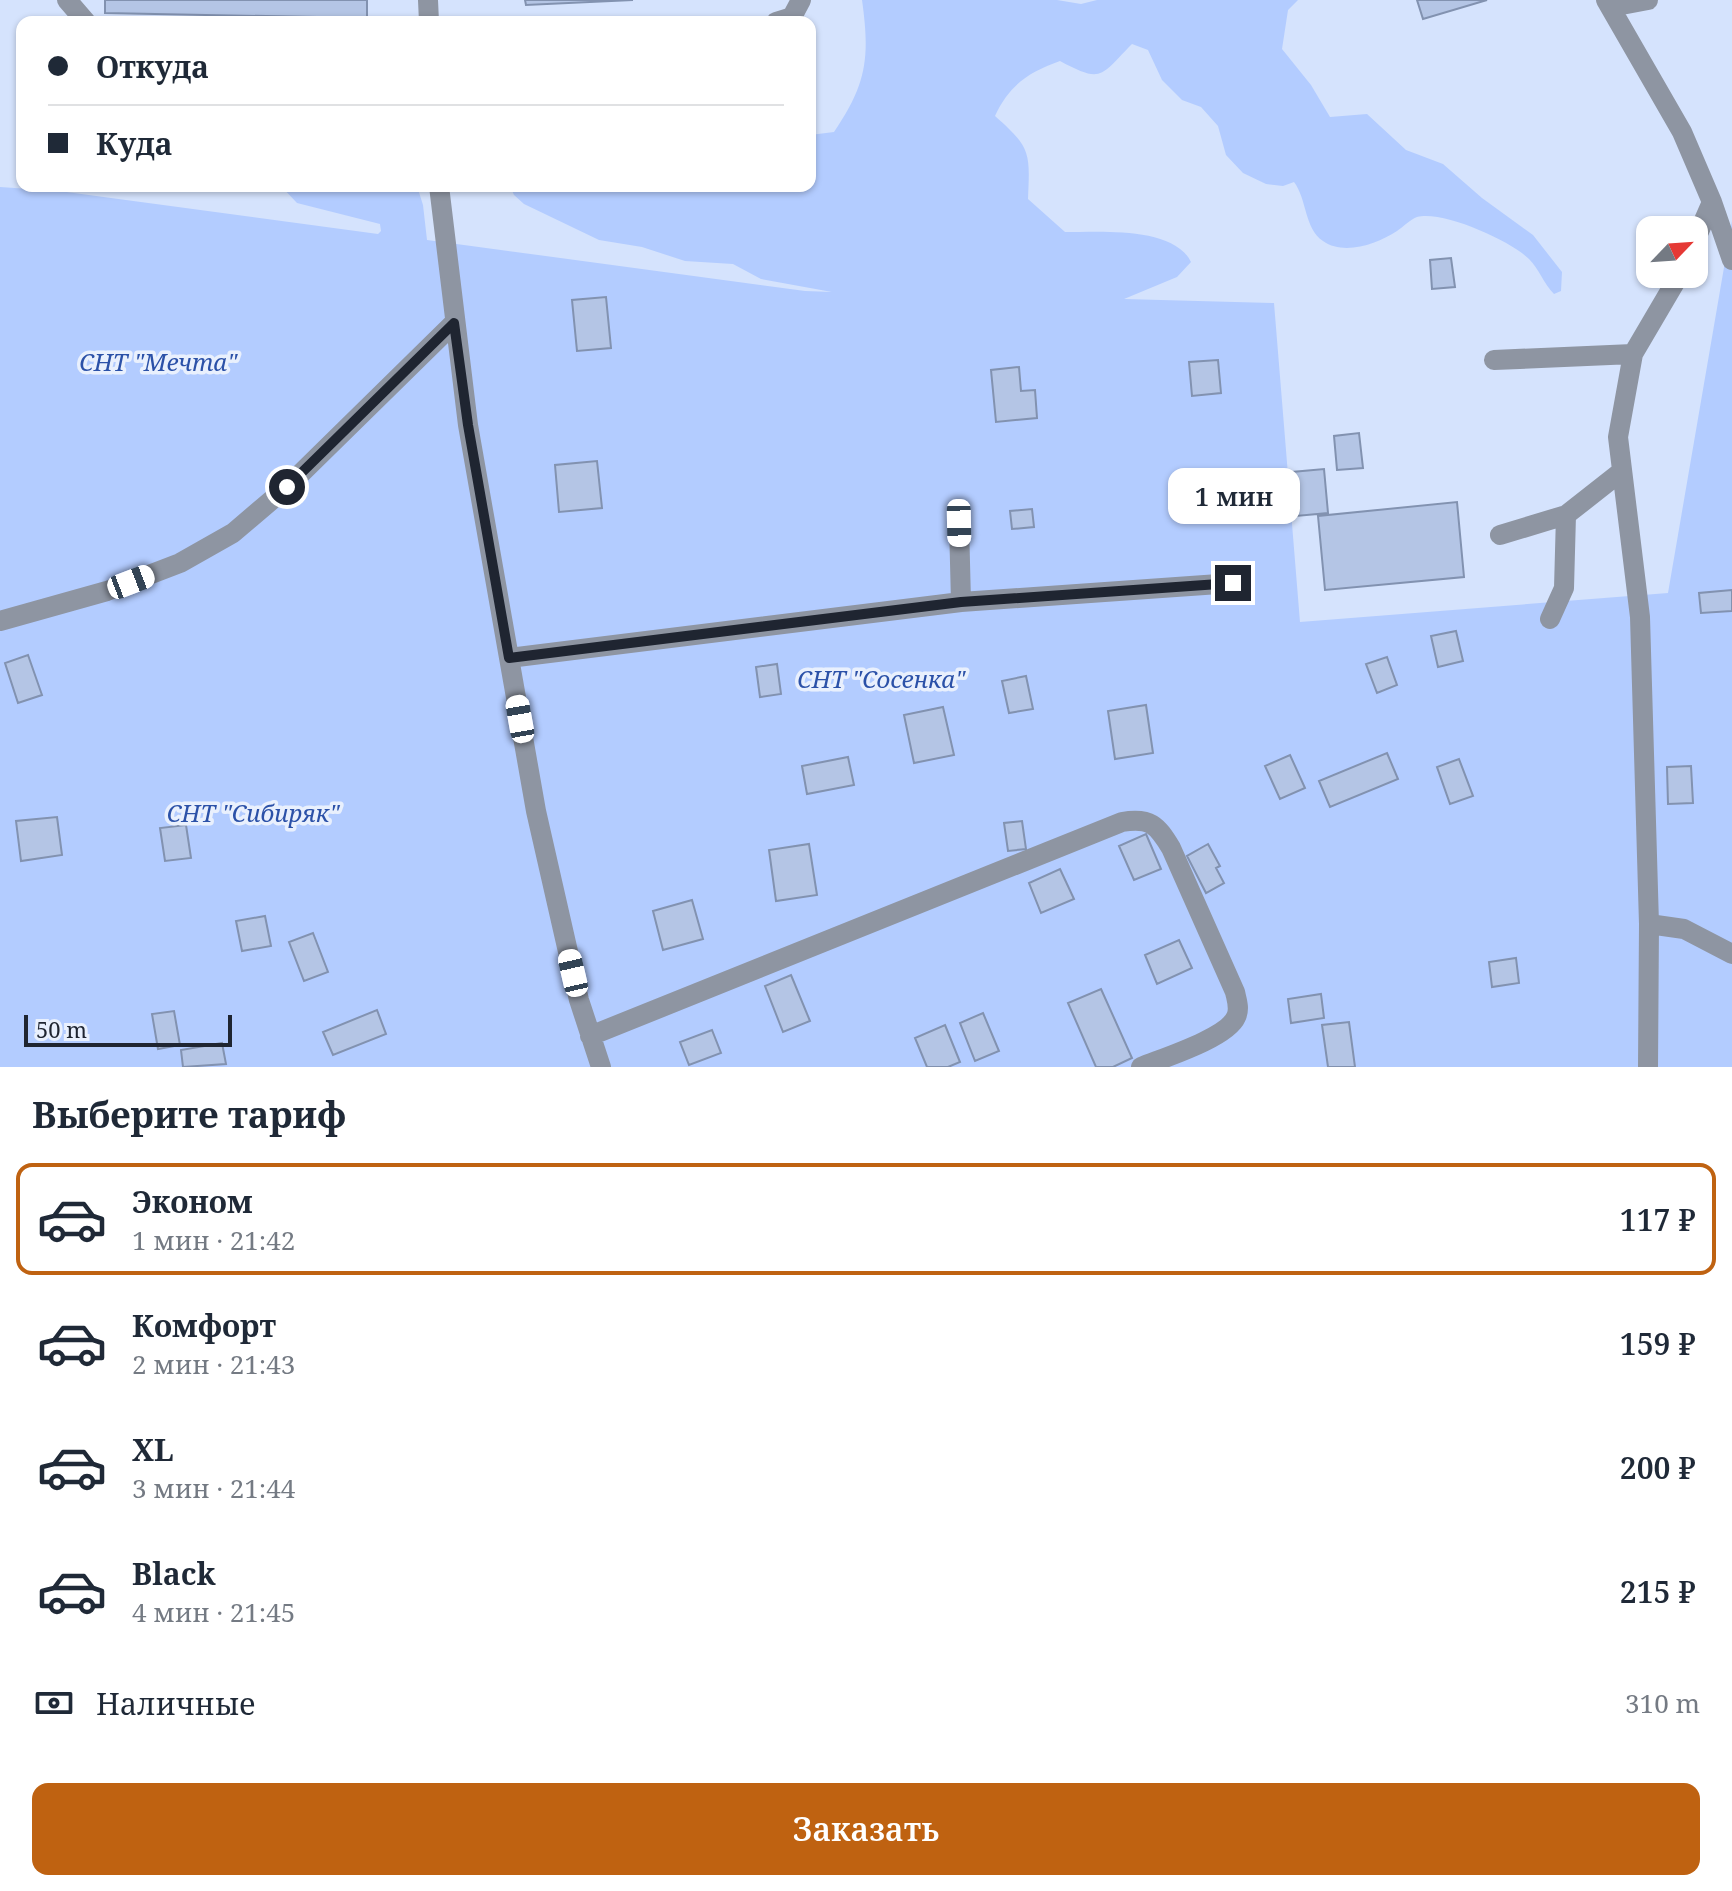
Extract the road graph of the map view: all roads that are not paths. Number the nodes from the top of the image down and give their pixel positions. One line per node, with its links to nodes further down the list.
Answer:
1 (67, 0): 4 (street)
2 (1648, 0): 3 (street)
3 (1609, 4): 6 (street)
4 (81, 16)
5 (440, 192): 10 (street)
6 (1712, 202): 7 (street); 8 (street)
7 (1706, 216)
8 (1732, 260)
9 (1672, 288): 11 (street)
10 (454, 323): 20 (street); 21 (street)
11 (1633, 354): 12 (street); 13 (street)
12 (1494, 360)
13 (1622, 471): 14 (street); 22 (street)
14 (1566, 515): 16 (street); 19 (street)
15 (959, 523): 18 (street)
16 (1500, 535)
17 (1233, 583): 18 (street)
18 (961, 602): 21 (street)
19 (1550, 619)
20 (0, 621)
21 (509, 658): 24 (street)
22 (1649, 924): 23 (street); 27 (street)
23 (1732, 954)
24 (590, 1036): 25 (street); 26 (street)
25 (601, 1067)
26 (1141, 1067)
27 (1648, 1067)

